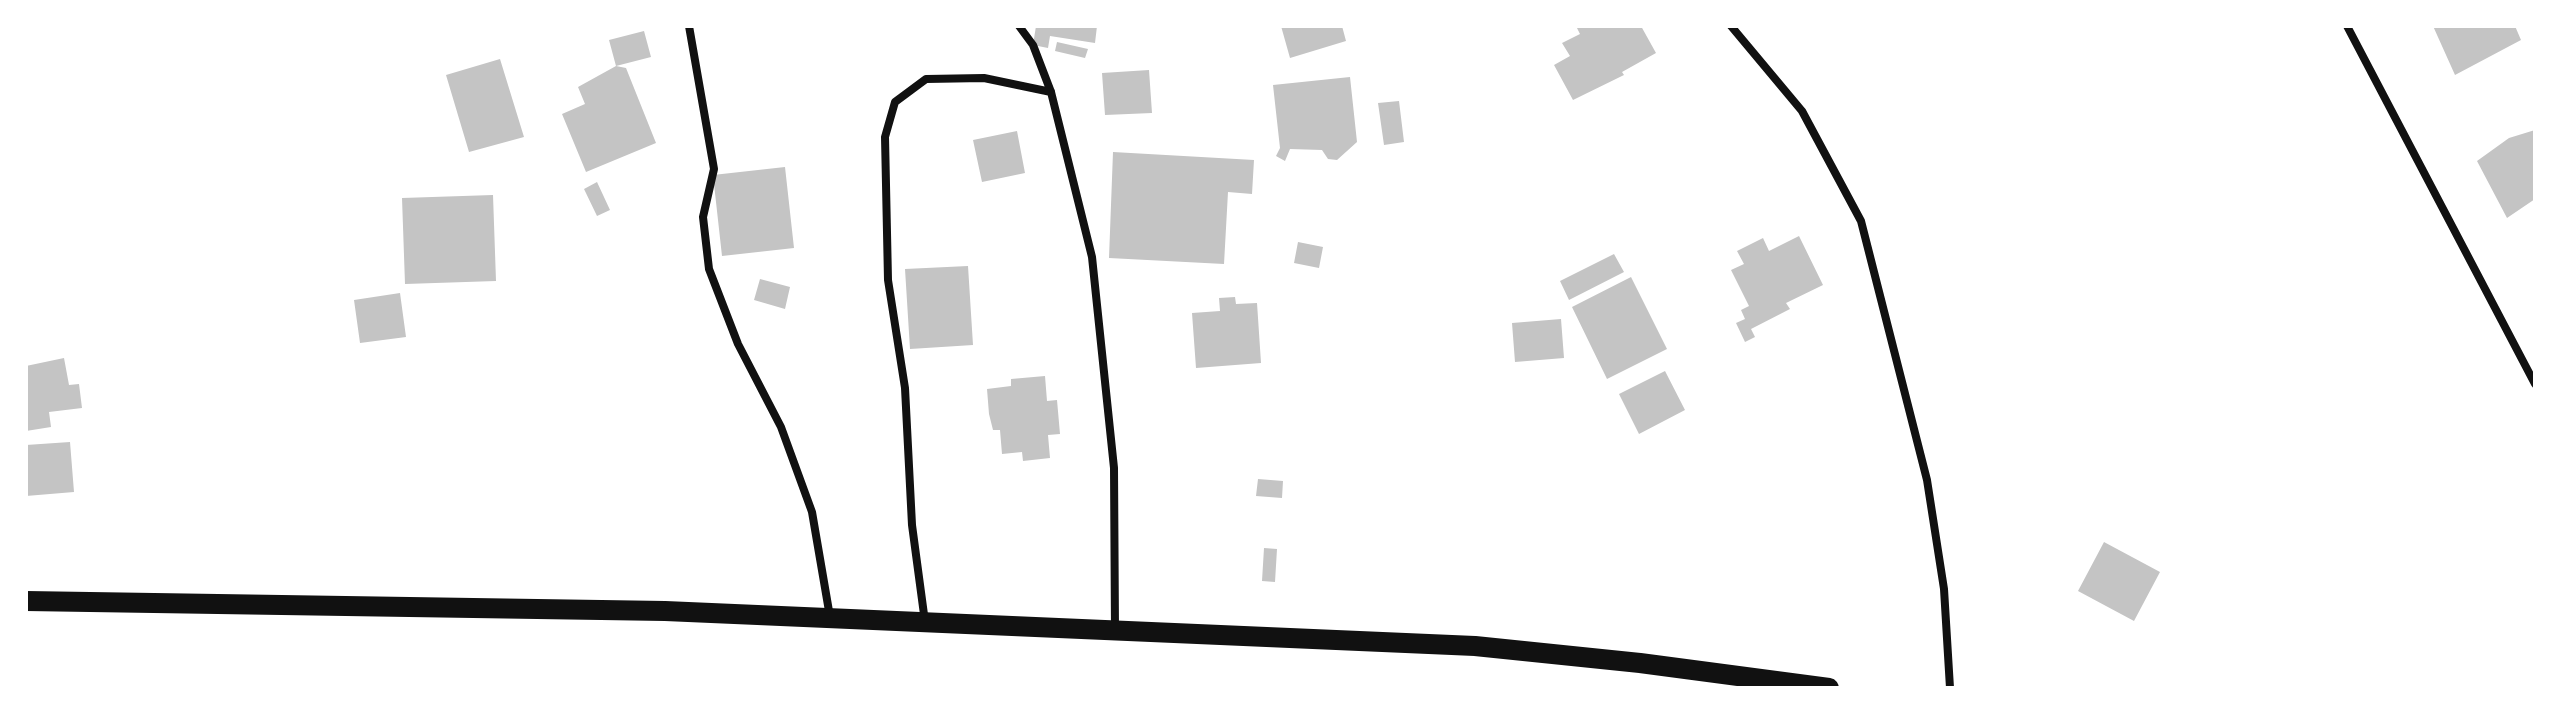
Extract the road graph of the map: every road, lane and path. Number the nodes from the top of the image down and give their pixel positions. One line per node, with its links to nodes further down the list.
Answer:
1 (689, 26): 8 (street)
2 (1019, 26): 5 (street)
3 (1731, 26): 13 (street)
4 (2347, 26): 6 (street)
5 (1051, 92): 9 (street); 10 (street)
6 (2535, 384)
7 (26, 601): 8 (main road)
8 (830, 618): 9 (main road)
9 (926, 622): 10 (main road)
10 (1115, 631): 11 (main road)
11 (1805, 686): 12 (main road)
12 (1829, 688)
13 (1950, 688)

